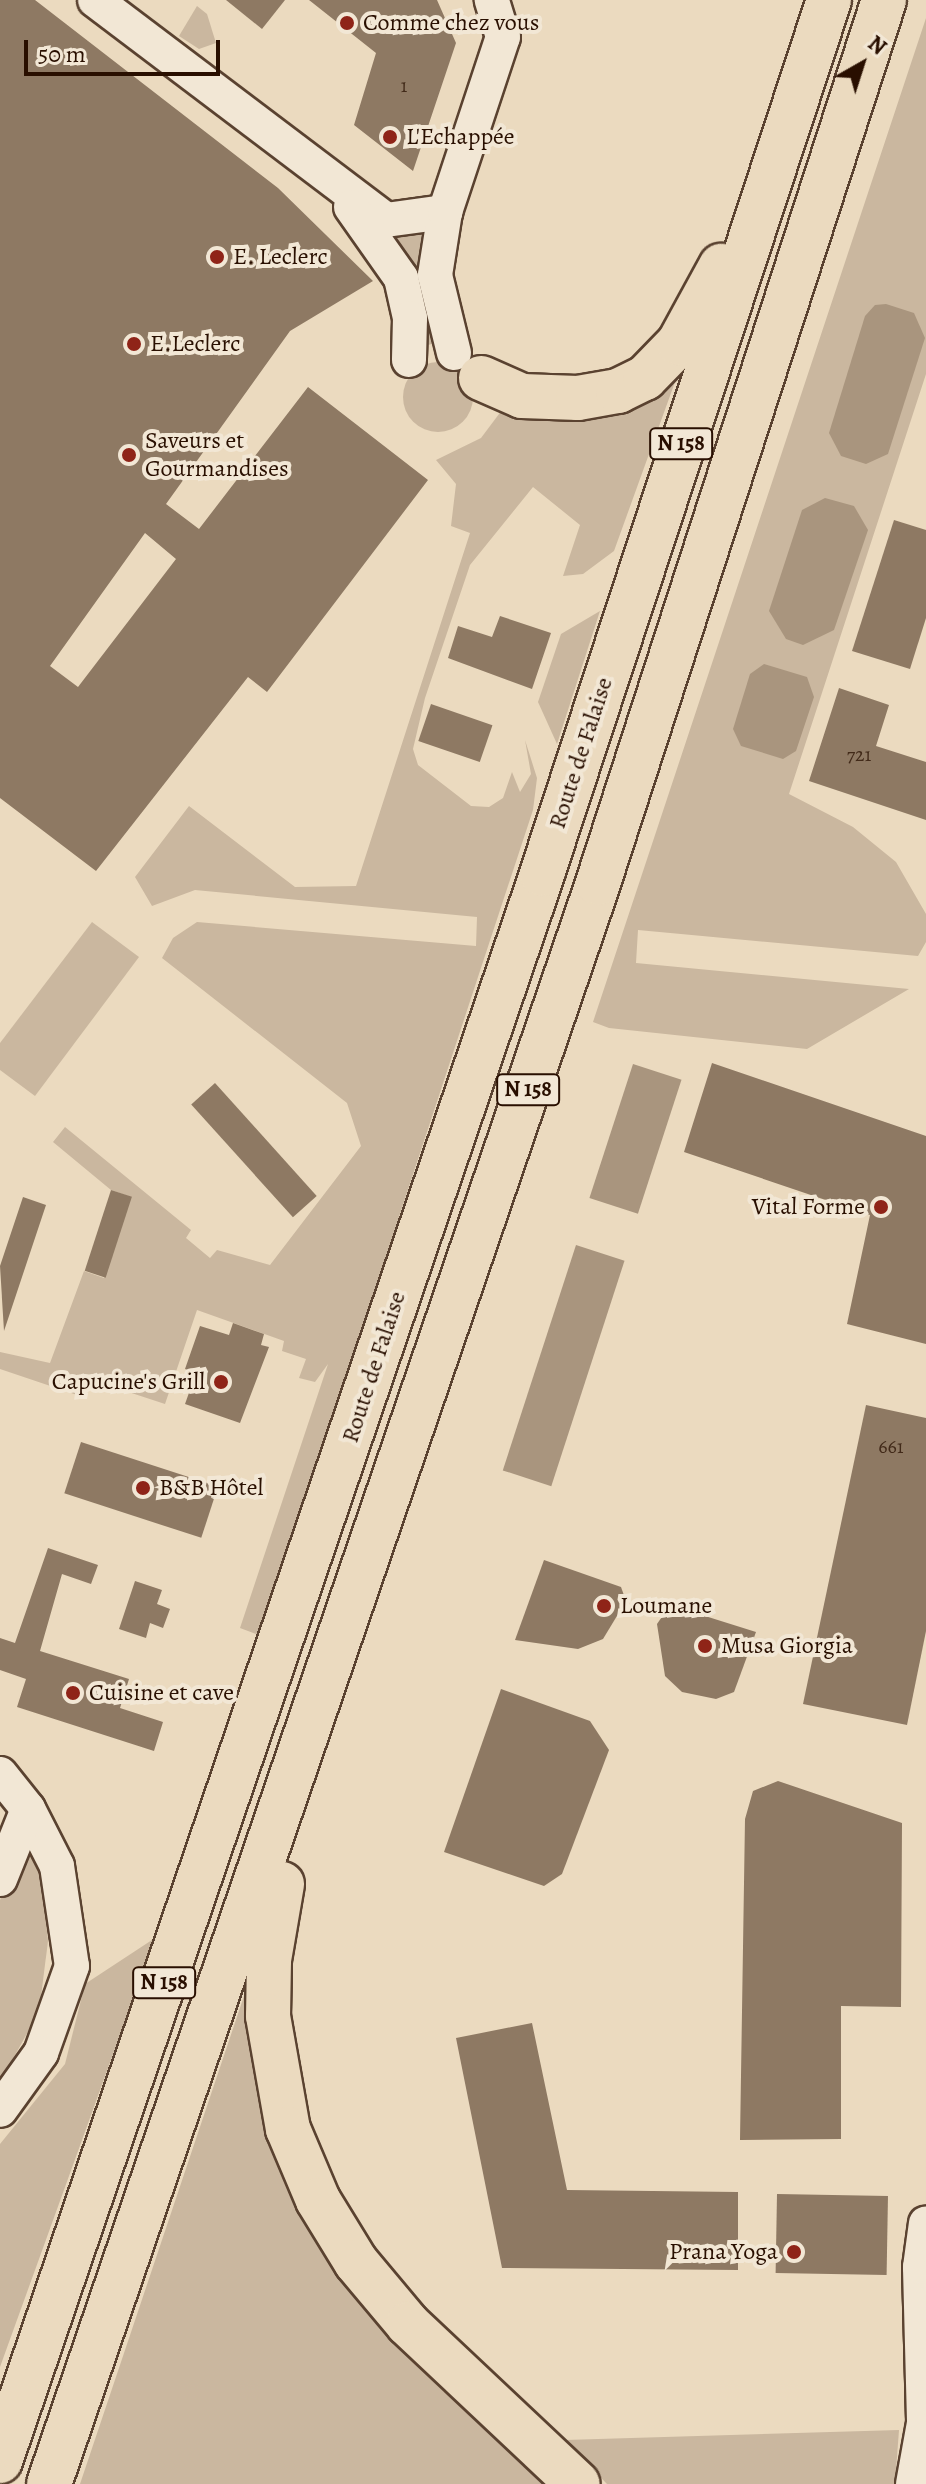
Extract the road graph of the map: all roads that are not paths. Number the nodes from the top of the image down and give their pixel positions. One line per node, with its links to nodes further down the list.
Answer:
1 (95, 0): 5 (street)
2 (492, 0): 6 (street)
3 (829, 0): 7 (highway, Route de Falaise / N 158)
4 (884, 0): 10 (highway, N 158)
5 (319, 171): 6 (street); 8 (street)
6 (445, 212): 9 (street)
7 (756, 223): 9 (highway, N 158); 17 (highway, Route de Falaise / N 158)
8 (409, 360)
9 (468, 366)
10 (319, 1709): 18 (highway, N 158); 19 (highway, N 158)
11 (0, 1774): 12 (street)
12 (28, 1809): 13 (street); 14 (street)
13 (0, 1879)
14 (0, 2110)
15 (926, 2223): 16 (street)
16 (925, 2416): 20 (street)
17 (0, 2461)
18 (49, 2484)
19 (578, 2484)
20 (913, 2484)

